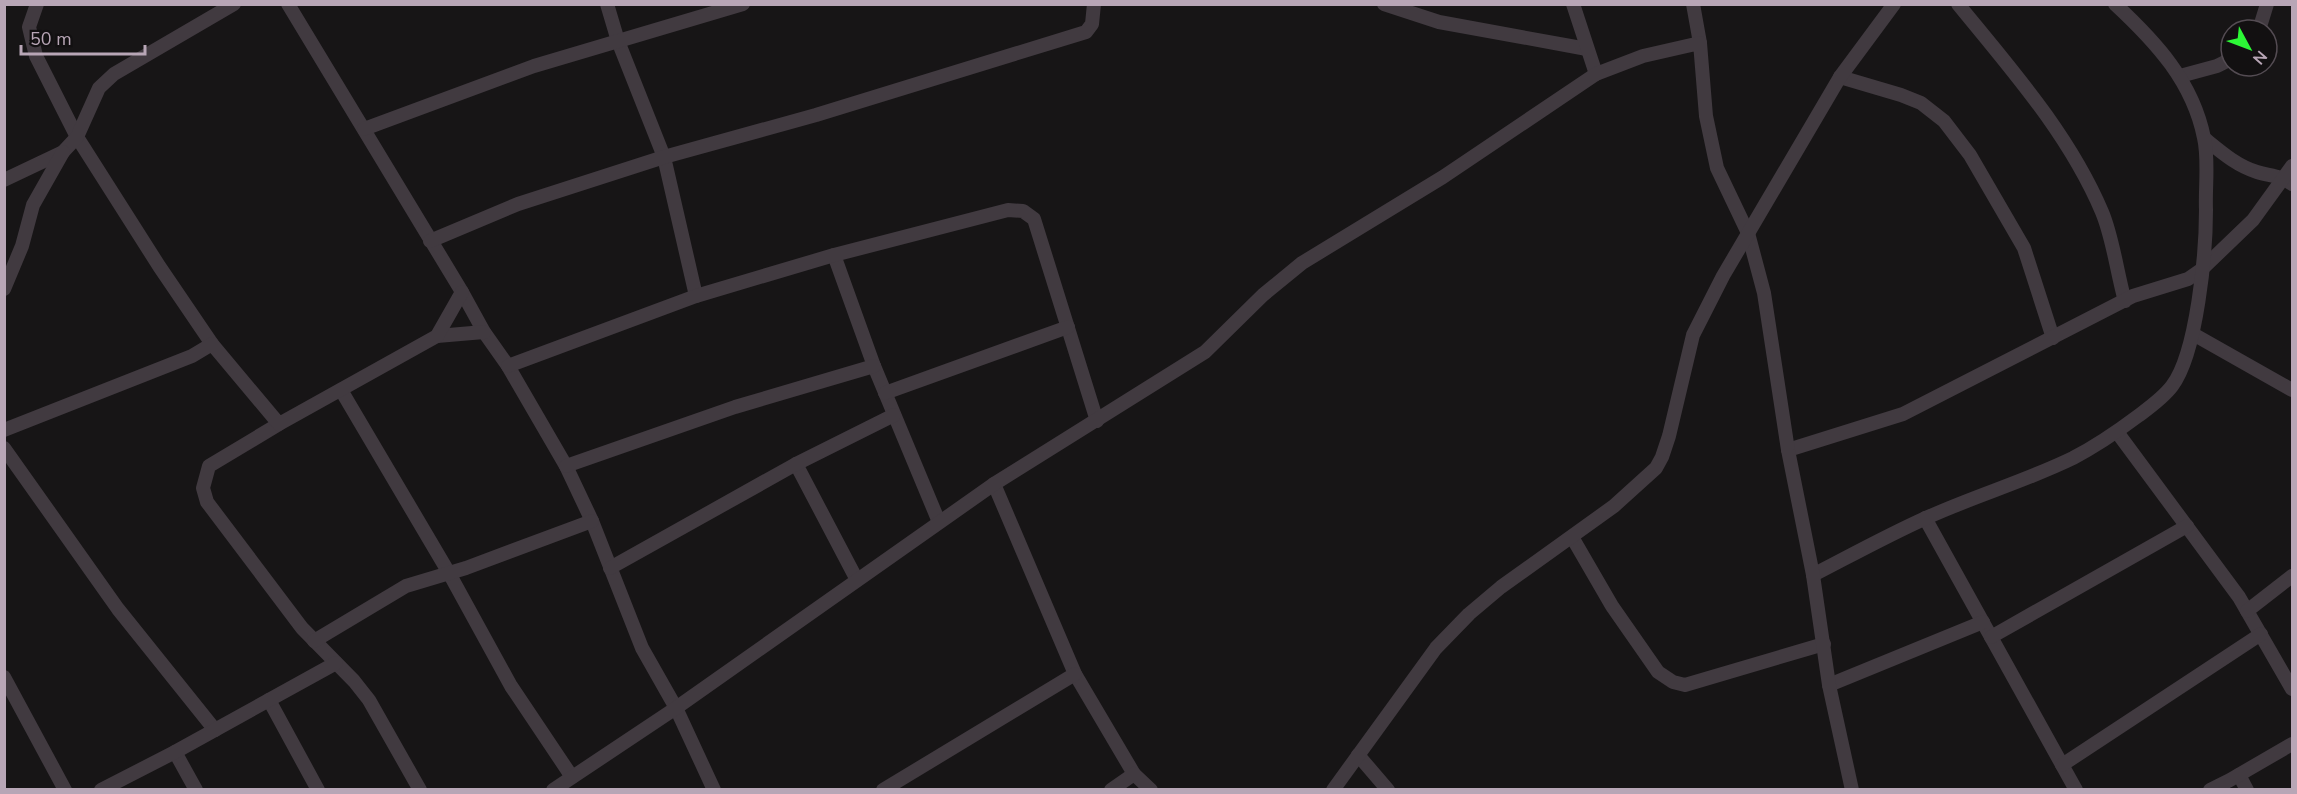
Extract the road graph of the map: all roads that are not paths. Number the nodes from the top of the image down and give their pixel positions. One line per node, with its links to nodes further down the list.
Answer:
1 (37, 4): 21 (street)
2 (234, 4): 21 (street)
3 (607, 4): 13 (street)
4 (743, 4): 13 (street)
5 (1094, 4): 24 (street)
6 (1384, 4): 15 (street)
7 (1573, 4): 15 (street)
8 (1693, 4): 14 (street)
9 (1894, 4): 19 (street)
10 (1958, 4): 34 (street)
11 (2115, 4): 18 (street)
12 (291, 6): 20 (street)
13 (618, 41): 20 (street); 24 (street)
14 (1700, 43): 17 (street); 27 (street)
15 (1587, 49): 17 (street)
16 (2219, 65): 18 (street)
17 (1596, 74): 47 (street)
18 (2180, 76): 22 (street)
19 (1840, 77): 27 (street); 39 (street)
20 (364, 129): 28 (street)
21 (77, 137): 23 (street); 40 (street)
22 (2205, 139): 25 (street); 30 (street)
23 (63, 152): 26 (street); 31 (street)
24 (664, 157): 28 (street); 33 (street)
25 (2290, 176): 30 (street)
26 (4, 180)
27 (1748, 233): 52 (street); 60 (street)
28 (430, 241): 32 (street)
29 (834, 255): 33 (street); 35 (street); 42 (street)
30 (2201, 270): 34 (street); 37 (street)
31 (4, 289)
32 (462, 292): 36 (street); 38 (street)
33 (696, 296): 41 (street)
34 (2125, 301): 39 (street)
35 (1068, 327): 45 (street); 47 (street)
36 (483, 332): 38 (street); 41 (street)
37 (2193, 334): 44 (street); 50 (street)
38 (437, 336): 43 (street)
39 (2053, 338): 52 (street)
40 (212, 344): 48 (street); 49 (street)
41 (508, 366): 54 (street)
42 (874, 366): 45 (street); 54 (street)
43 (341, 390): 48 (street); 62 (street)
44 (2292, 390)
45 (885, 393): 46 (street)
46 (894, 416): 53 (street); 58 (street)
47 (1097, 421): 55 (street)
48 (279, 424): 70 (street)
49 (4, 430)
50 (2117, 432): 56 (street); 59 (street)
51 (4, 447): 79 (street)
52 (1788, 450): 63 (street)
53 (796, 464): 61 (street); 65 (street)
54 (566, 466): 57 (street)
55 (994, 484): 58 (street); 73 (street)
56 (1925, 518): 63 (street); 67 (street)
57 (592, 521): 61 (street); 62 (street)
58 (939, 522): 65 (street)
59 (2187, 526): 66 (street); 69 (street)
60 (1572, 537): 71 (street); 82 (street)
61 (610, 568): 78 (street)
62 (449, 573): 70 (street); 86 (street)
63 (1813, 575): 71 (street)
64 (2292, 576): 66 (street)
65 (857, 580): 78 (street)
66 (2247, 611): 68 (street)
67 (1983, 622): 69 (street); 75 (street)
68 (2261, 634): 76 (street); 83 (street)
69 (1991, 637): 83 (street)
70 (314, 642): 72 (street)
71 (1824, 644): 75 (street)
72 (336, 663): 77 (street); 91 (street)
73 (1075, 674): 84 (street); 94 (street)
74 (4, 677): 87 (street)
75 (1829, 685): 99 (street)
76 (2292, 689)
77 (269, 700): 79 (street); 90 (street)
78 (676, 708): 86 (street); 93 (street)
79 (215, 730): 81 (street)
80 (2292, 744): 85 (street)
81 (175, 752): 88 (street); 89 (street)
82 (1358, 755): 97 (street); 98 (street)
83 (2062, 765): 100 (street)
84 (1134, 774): 95 (street); 96 (street)
85 (2239, 775): 101 (street); 102 (street)
86 (572, 777): 92 (street)
87 (65, 789)
88 (101, 789)
89 (196, 789)
90 (318, 789)
91 (420, 789)
92 (553, 789)
93 (714, 789)
94 (883, 789)
95 (1111, 789)
96 (1151, 789)
97 (1333, 789)
98 (1388, 789)
99 (1852, 789)
100 (2076, 789)
101 (2210, 789)
102 (2247, 789)

